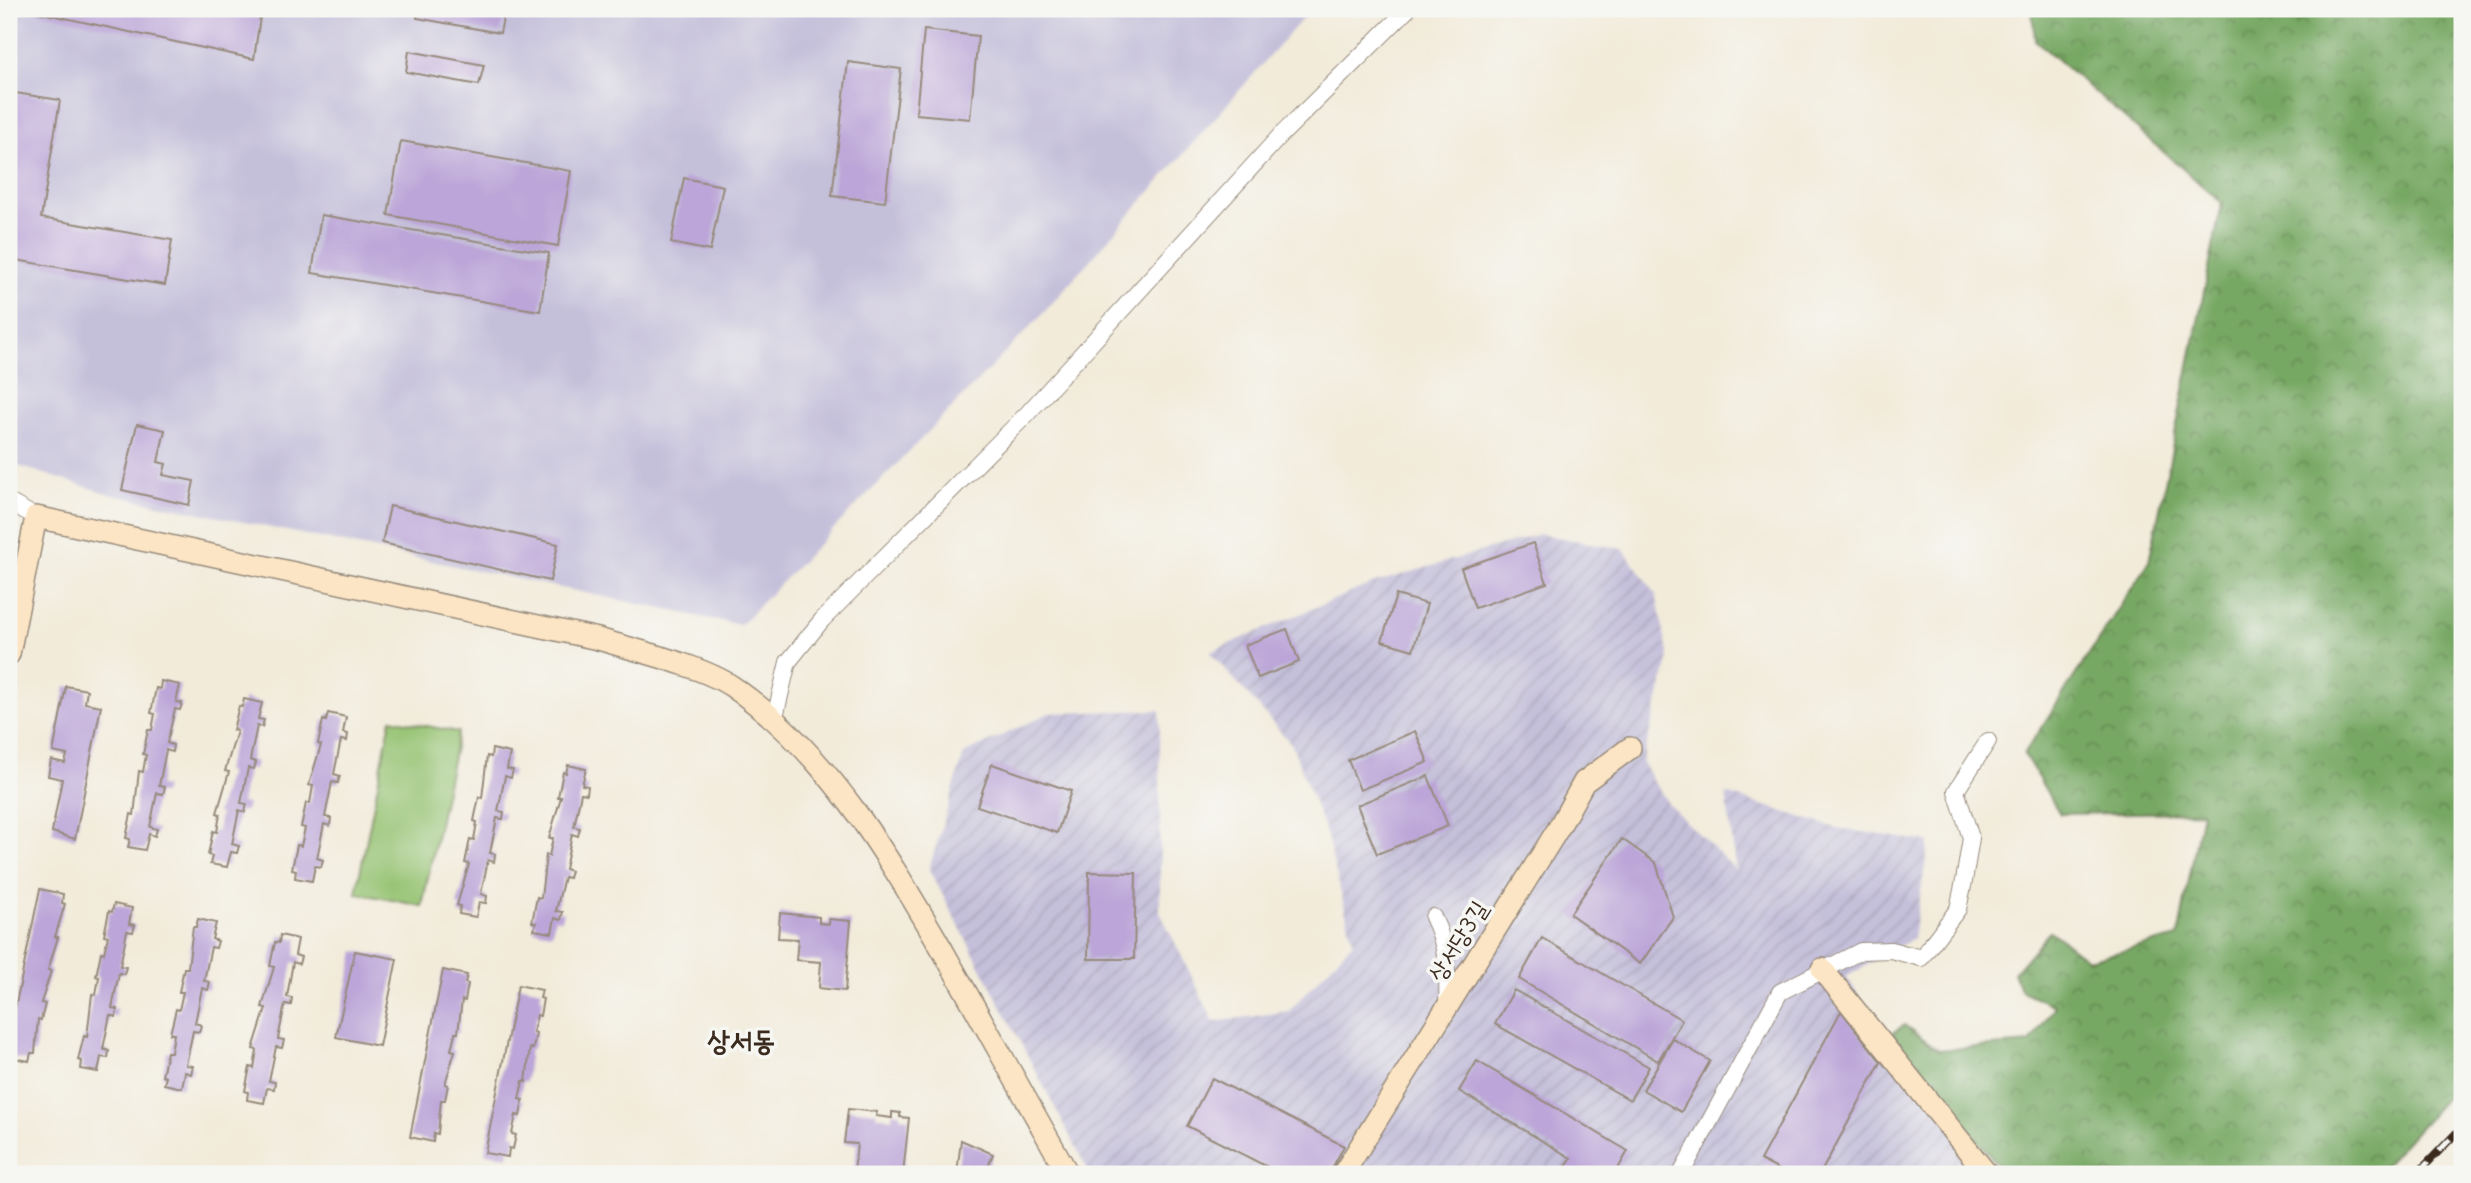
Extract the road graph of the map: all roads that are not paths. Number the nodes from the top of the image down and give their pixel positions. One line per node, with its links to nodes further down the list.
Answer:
1 (1408, 9): 5 (street)
2 (9, 502): 3 (street)
3 (37, 517): 4 (street); 5 (street)
4 (9, 654)
5 (774, 720): 11 (street)
6 (1988, 741): 9 (street)
7 (1630, 748): 10 (street, 상서당3길)
8 (1433, 918): 10 (street)
9 (1822, 969): 13 (street); 14 (street)
10 (1447, 1007): 12 (street, 상서당3길)
11 (1068, 1174)
12 (1342, 1174)
13 (1681, 1174)
14 (1987, 1174)

